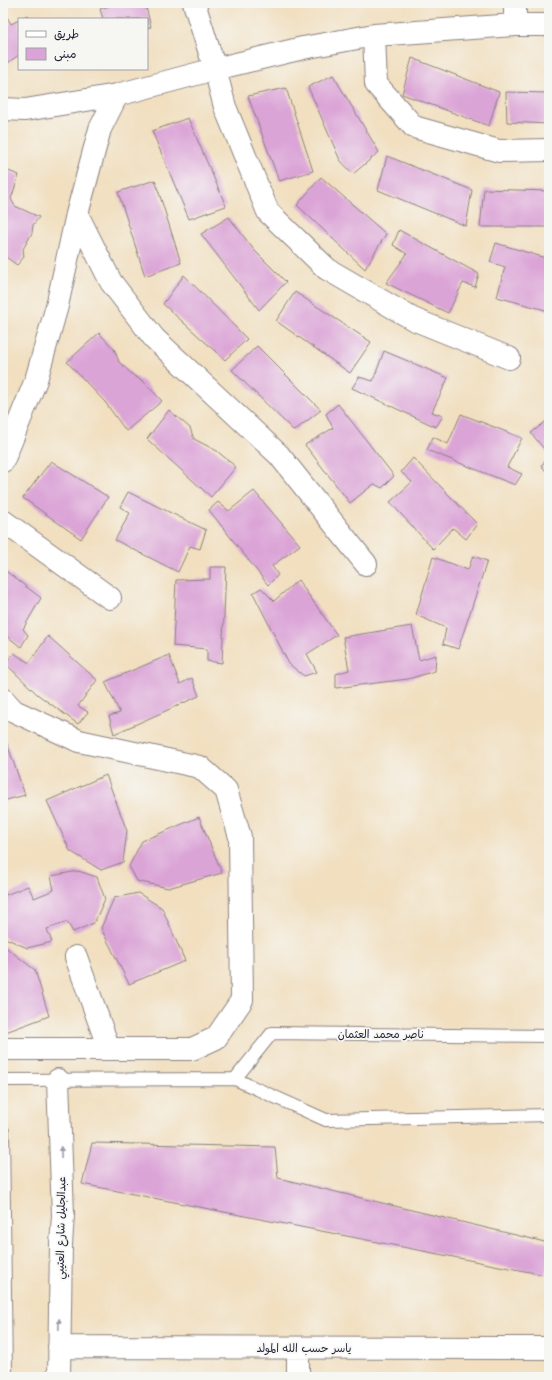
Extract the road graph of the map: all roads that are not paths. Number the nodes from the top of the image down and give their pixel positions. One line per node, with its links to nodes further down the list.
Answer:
1 (194, 3): 6 (street)
2 (515, 3): 3 (street)
3 (515, 25): 4 (street); 5 (street)
4 (549, 25)
5 (374, 35): 6 (street); 9 (street)
6 (215, 69): 7 (street); 11 (street)
7 (117, 96): 8 (street); 10 (street)
8 (3, 110)
9 (549, 150)
10 (77, 214): 12 (street); 14 (street)
11 (509, 358)
12 (3, 461)
13 (3, 521): 15 (street)
14 (366, 564)
15 (110, 598)
16 (3, 699): 20 (street)
17 (76, 957): 20 (street)
18 (549, 1036): 21 (lane, ناصر محمد العثمان)
19 (3, 1049): 20 (street)
20 (109, 1049)
21 (235, 1079): 23 (lane); 24 (lane)
22 (3, 1080): 23 (lane)
23 (58, 1080): 26 (street, عبدالجليل شارع العتيبي, one-way to 23)
24 (549, 1115)
25 (3, 1131): 29 (lane)
26 (59, 1347): 27 (street, ياسر حسب الله المولد); 30 (street, عبدالجليل شارع العتيبي)
27 (298, 1348): 28 (street, ياسر حسب الله المولد); 31 (street)
28 (549, 1348)
29 (6, 1377)
30 (59, 1377)
31 (298, 1377)

